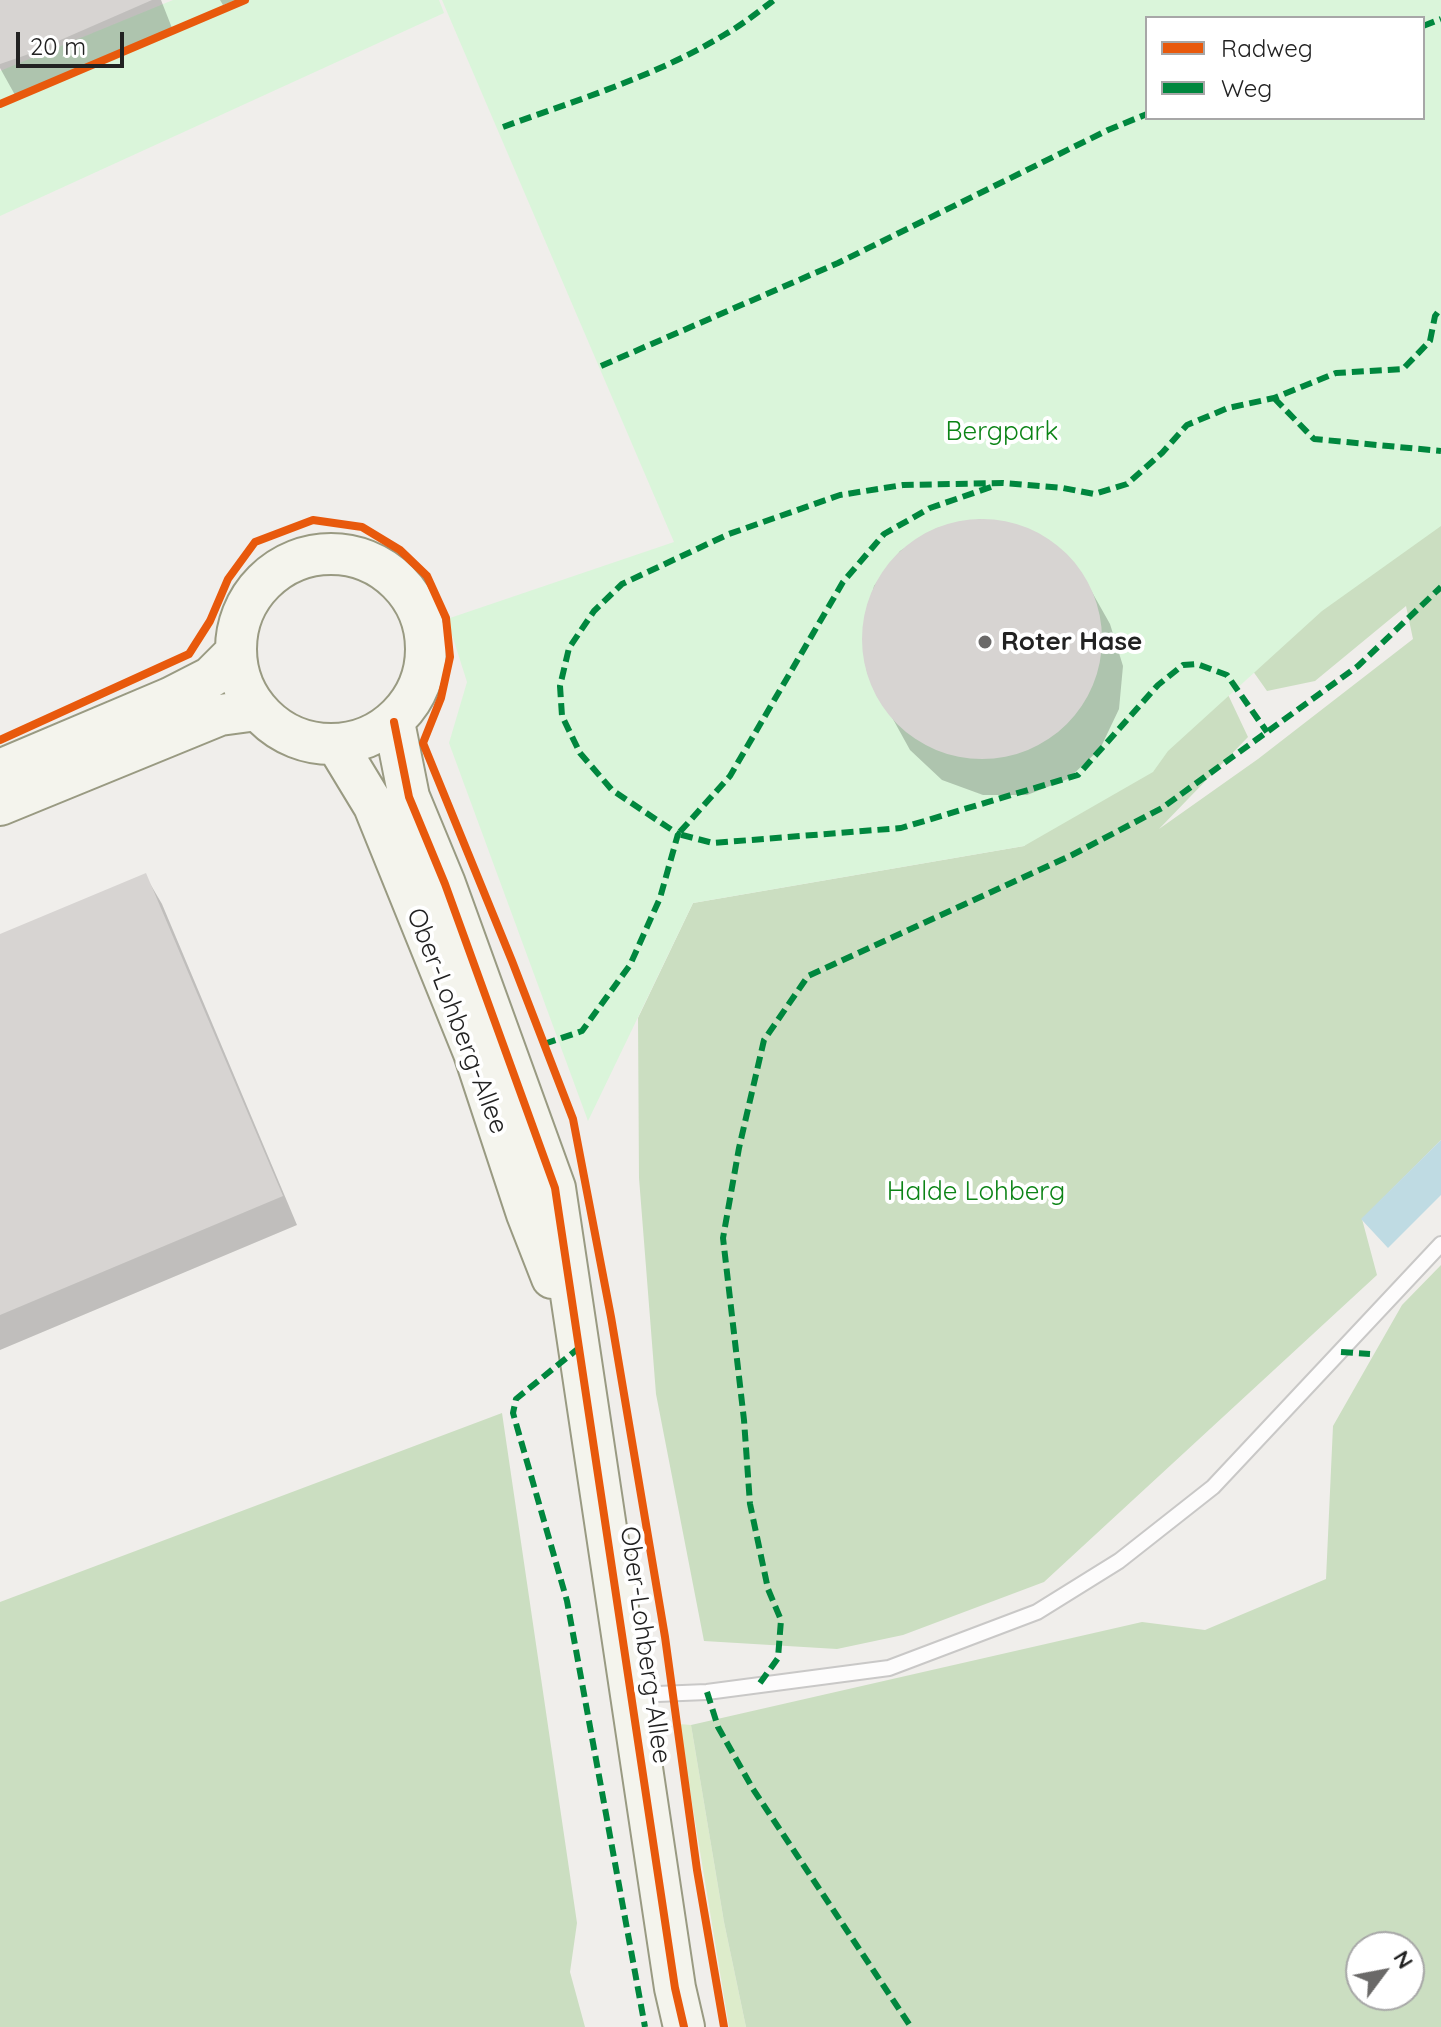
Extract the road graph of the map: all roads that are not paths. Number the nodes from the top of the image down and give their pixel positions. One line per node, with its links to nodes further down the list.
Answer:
1 (235, 653): 2 (street); 3 (street); 5 (street)
2 (257, 710): 4 (street); 6 (street)
3 (394, 722): 4 (street); 8 (street, Ober-Lohberg-Allee)
4 (337, 745): 8 (street, Ober-Lohberg-Allee)
5 (0, 770)
6 (0, 805)
7 (1441, 1244): 9 (lane)
8 (580, 1347): 9 (street, Ober-Lohberg-Allee)
9 (632, 1695): 10 (street, Ober-Lohberg-Allee)
10 (684, 2027)

